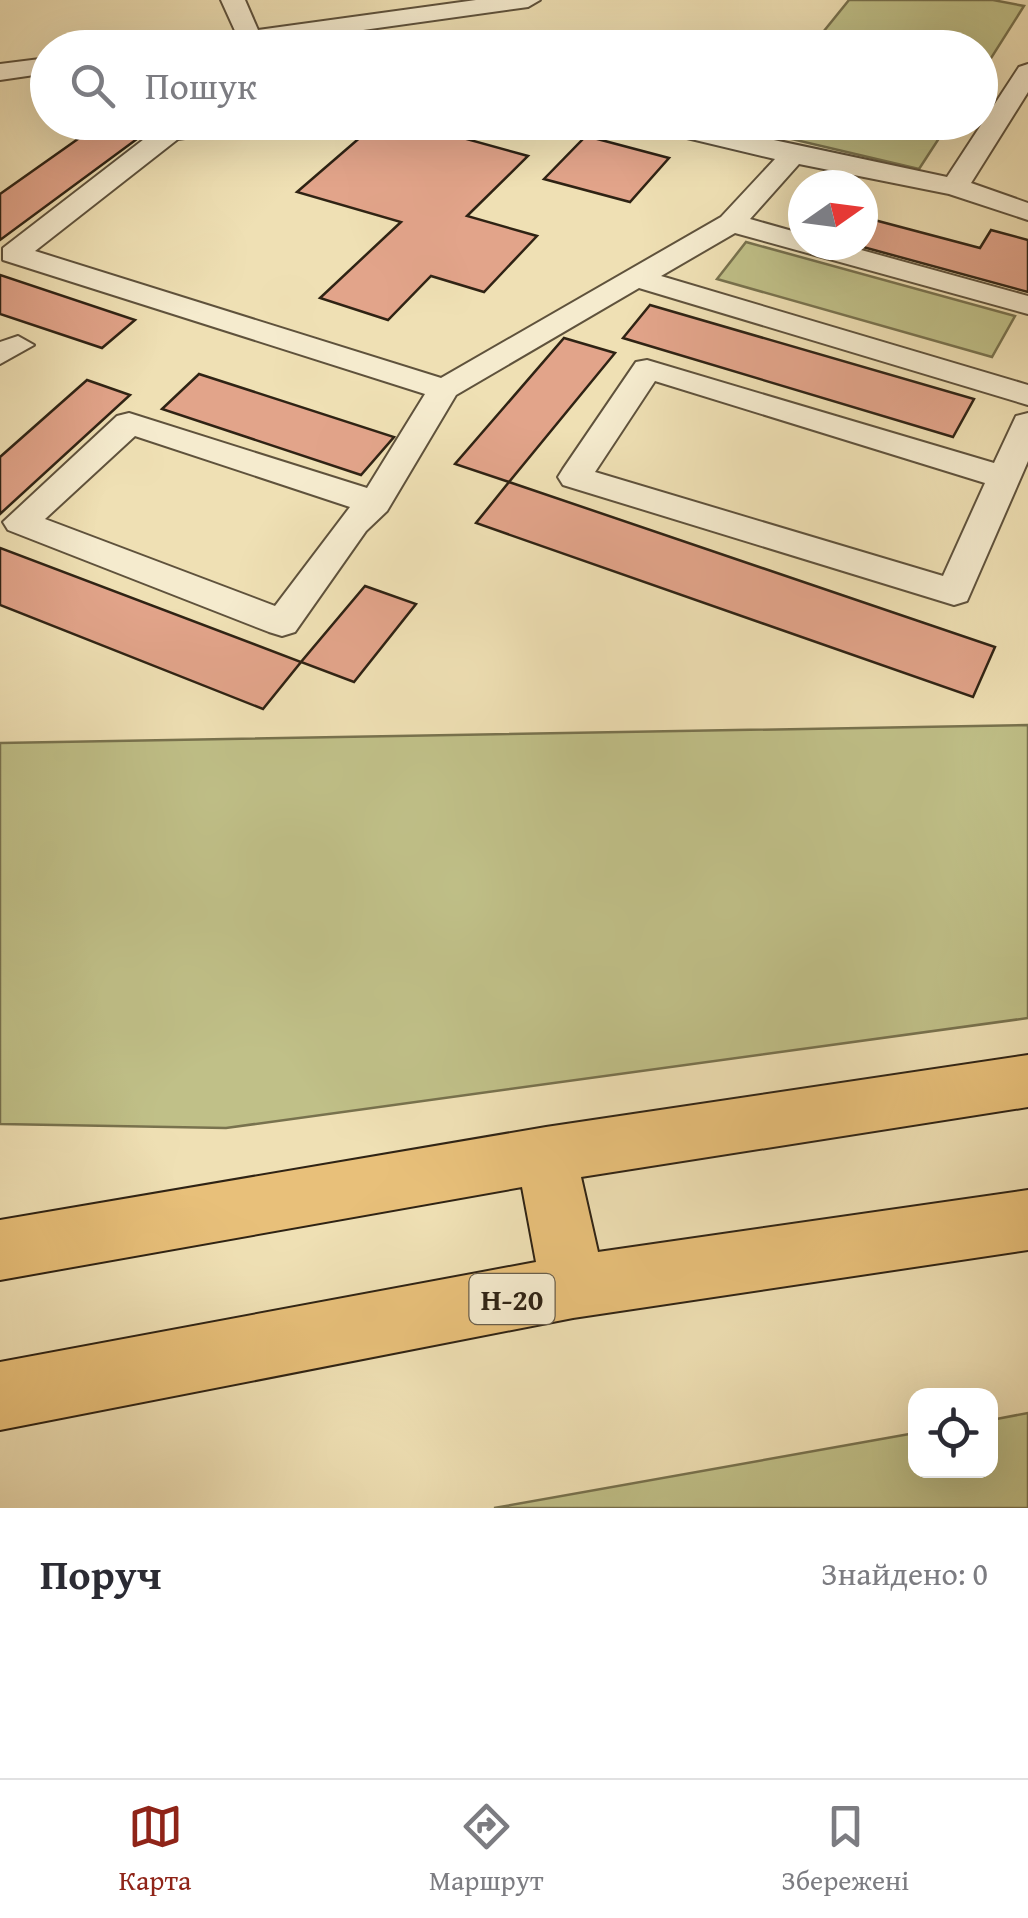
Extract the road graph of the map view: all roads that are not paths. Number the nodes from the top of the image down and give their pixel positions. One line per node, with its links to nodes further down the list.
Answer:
1 (233, 0): 3 (street)
2 (528, 0): 4 (street)
3 (246, 30)
4 (312, 30)
5 (30, 68): 6 (street)
6 (0, 72)
7 (1028, 72): 8 (street)
8 (998, 119)
9 (160, 140): 20 (street)
10 (730, 140): 12 (street)
11 (984, 140): 13 (street)
12 (794, 155): 13 (street); 15 (street)
13 (954, 187): 14 (street)
14 (1028, 212)
15 (731, 223): 16 (street); 18 (street)
16 (788, 239)
17 (864, 260): 19 (street)
18 (636, 278): 20 (street); 21 (street)
19 (1028, 305)
20 (444, 388): 24 (street)
21 (1028, 394)
22 (1028, 423): 23 (street)
23 (1004, 477): 23 (street)
24 (374, 503): 24 (street)
25 (1028, 1080): 26 (main road)
26 (546, 1155): 28 (main road); 29 (main road)
27 (1028, 1220): 29 (main road, Н-20)
28 (0, 1250)
29 (573, 1287): 30 (main road, Н-20)
30 (0, 1396)

